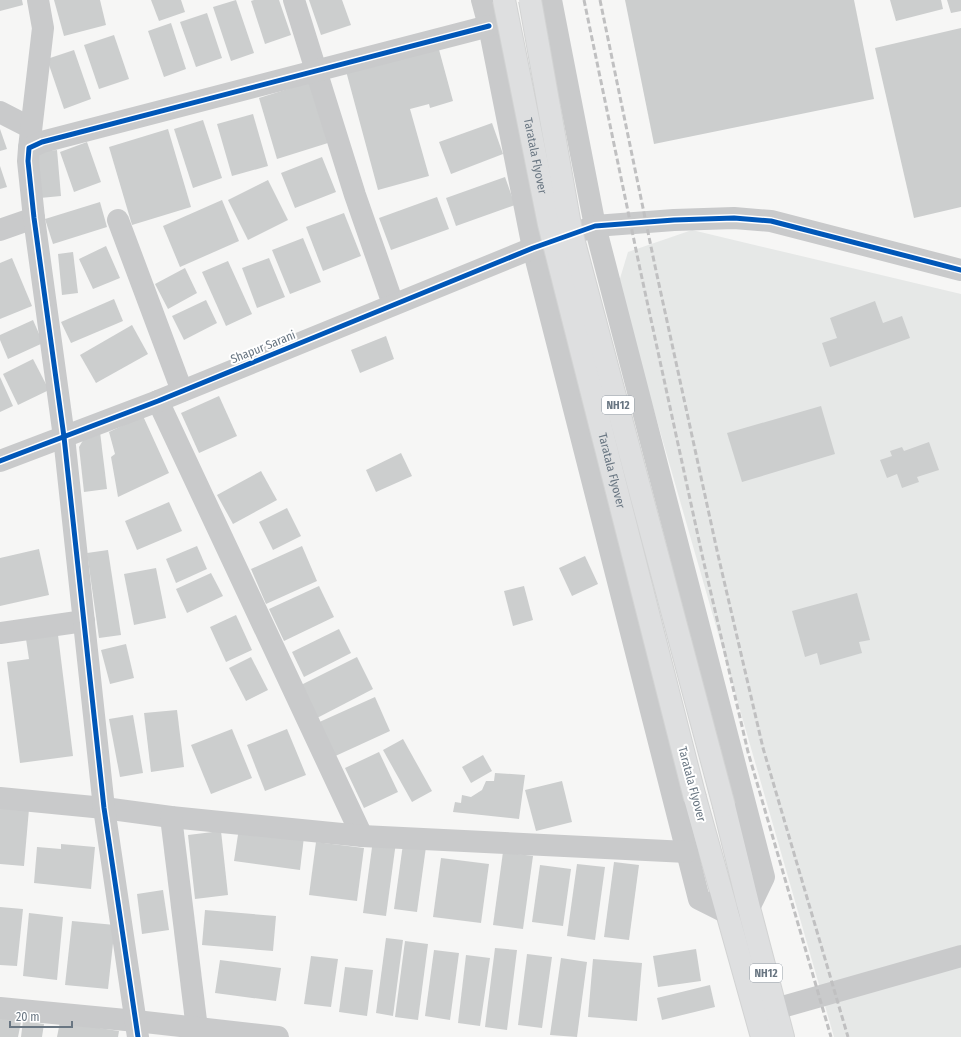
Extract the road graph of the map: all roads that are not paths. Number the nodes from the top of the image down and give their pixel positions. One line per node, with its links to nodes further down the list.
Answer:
1 (38, 0): 10 (street)
2 (294, 0): 8 (street)
3 (482, 0): 7 (street)
4 (504, 0): 29 (highway, Taratala Flyover / NH12, bridge)
5 (530, 0): 29 (highway, Taratala Flyover / NH12, bridge)
6 (551, 0): 13 (street)
7 (489, 26): 8 (street); 15 (street)
8 (317, 71): 10 (street); 17 (street)
9 (0, 112): 10 (street)
10 (30, 138): 11 (street)
11 (34, 218): 14 (street); 20 (street)
12 (118, 220): 18 (street)
13 (594, 226): 15 (street, Shapur Sarani); 16 (street, Shapur Sarani); 29 (street)
14 (0, 230)
15 (533, 248): 17 (street, Shapur Sarani); 28 (street)
16 (961, 270)
17 (393, 304): 18 (street, Shapur Sarani)
18 (182, 391): 19 (street, Shapur Sarani)
19 (158, 401): 20 (street, Shapur Sarani); 27 (street)
20 (64, 437): 21 (street, Shapur Sarani); 22 (street)
21 (0, 461)
22 (84, 621): 23 (street); 25 (street)
23 (0, 633)
24 (0, 798): 25 (street)
25 (104, 808): 26 (street); 33 (street)
26 (171, 817): 27 (street); 34 (street)
27 (362, 836): 28 (street)
28 (687, 852): 29 (street)
29 (739, 911): 32 (highway, NH12); 36 (highway, NH12)
30 (961, 956): 32 (street)
31 (0, 1008): 33 (street)
32 (775, 1009): 37 (highway, NH12)
33 (137, 1029): 34 (street)
34 (198, 1032): 35 (street)
35 (278, 1037)
36 (762, 1037)
37 (783, 1037)

